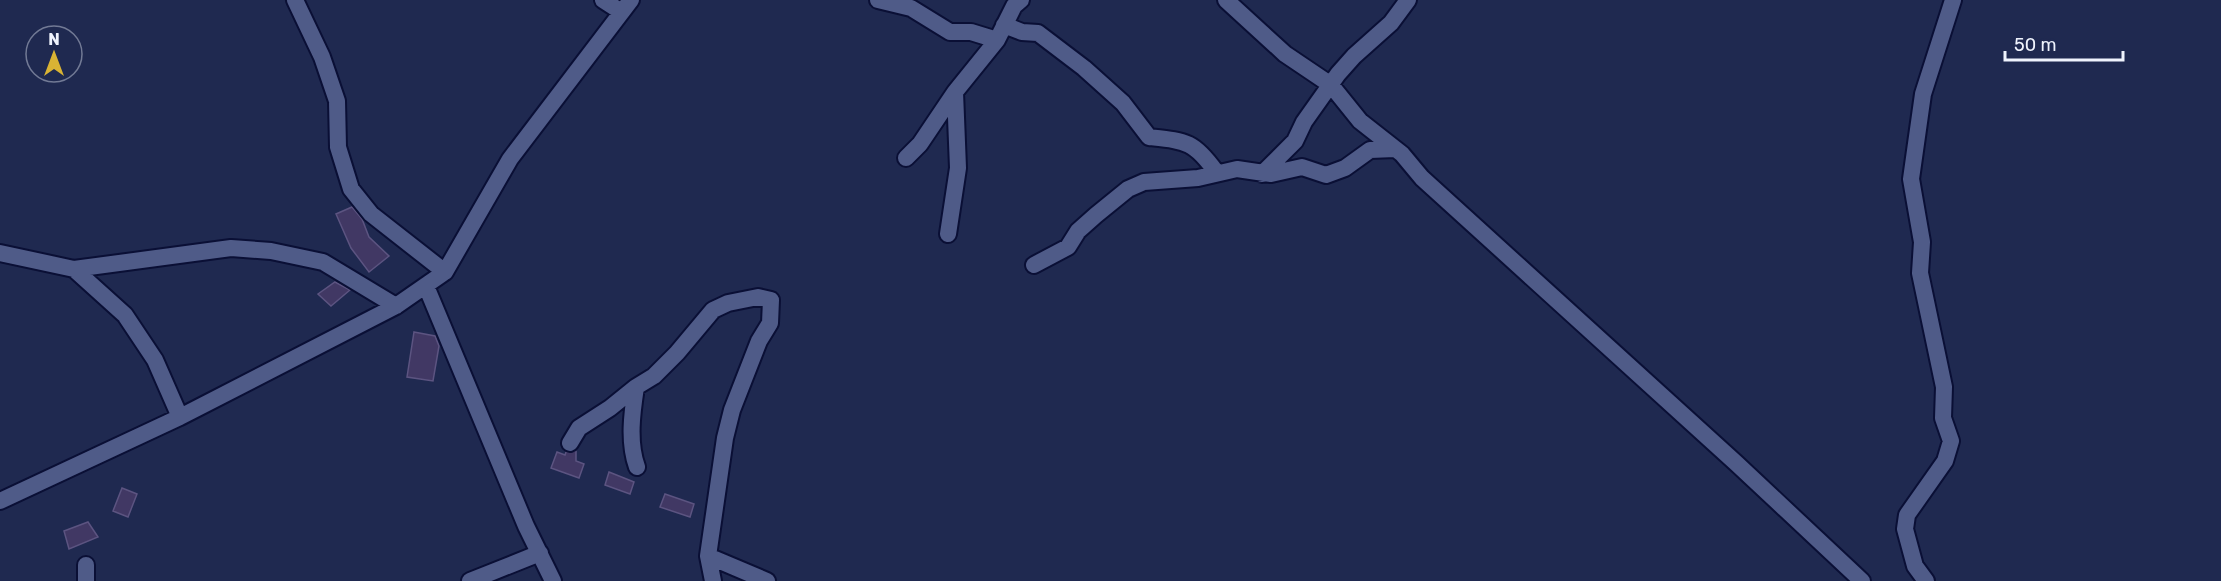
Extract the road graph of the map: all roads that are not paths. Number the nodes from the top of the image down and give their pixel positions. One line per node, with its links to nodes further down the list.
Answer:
1 (295, 0): 20 (street)
2 (603, 0): 8 (street)
3 (878, 0): 9 (street)
4 (1021, 0): 9 (street)
5 (1226, 0): 10 (street)
6 (1408, 0): 10 (street)
7 (1951, 1): 35 (street)
8 (626, 6): 20 (street)
9 (1001, 33): 11 (street); 14 (street)
10 (1331, 85): 12 (street); 15 (street)
11 (955, 92): 13 (street); 16 (street)
12 (1395, 149): 15 (street); 34 (street)
13 (906, 158)
14 (1216, 172): 15 (street); 18 (street)
15 (1263, 174)
16 (948, 234)
17 (0, 253): 19 (street)
18 (1034, 265)
19 (75, 269): 22 (street); 24 (street)
20 (445, 272): 21 (street)
21 (426, 286): 22 (street); 28 (street)
22 (396, 306): 24 (street)
23 (636, 387): 25 (street); 26 (street); 29 (street)
24 (180, 417): 27 (street)
25 (570, 444)
26 (637, 467)
27 (0, 501)
28 (540, 553): 30 (street); 31 (street)
29 (708, 556): 32 (street); 33 (street)
30 (470, 581)
31 (553, 581)
32 (713, 581)
33 (767, 581)
34 (1862, 581)
35 (1926, 581)

